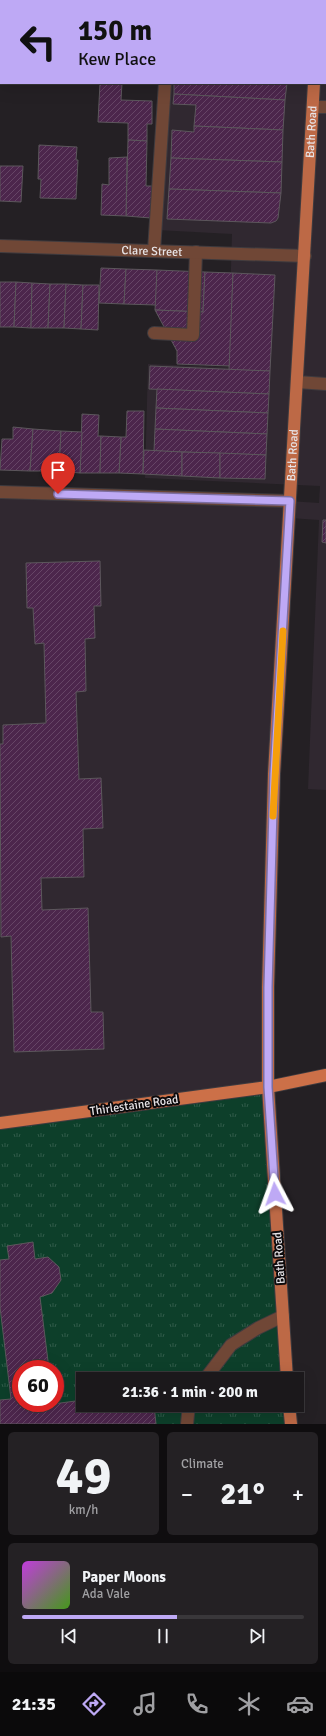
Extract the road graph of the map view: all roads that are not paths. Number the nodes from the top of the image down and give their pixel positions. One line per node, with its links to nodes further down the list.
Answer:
1 (165, 84): 6 (street)
2 (314, 84): 3 (main road, Bath Road)
3 (313, 107): 4 (street); 8 (main road, Bath Road)
4 (326, 107)
5 (0, 246): 6 (street, Clare Street)
6 (154, 251): 7 (street, Clare Street)
7 (196, 252): 8 (street, Clare Street); 9 (street)
8 (305, 256): 10 (main road, Bath Road)
9 (154, 333)
10 (297, 382): 11 (street); 13 (main road, Bath Road)
11 (326, 384)
12 (0, 492): 13 (street)
13 (290, 501): 15 (main road, Bath Road)
14 (326, 1075): 15 (highway, Thirlestaine Road)
15 (268, 1087): 16 (highway, Thirlestaine Road); 17 (main road, Bath Road)
16 (0, 1123)
17 (283, 1316): 18 (street); 19 (main road, Bath Road)
18 (210, 1372)
19 (287, 1372)
20 (189, 1412): 22 (street)
21 (290, 1412): 23 (main road)
22 (188, 1424)
23 (291, 1424)

